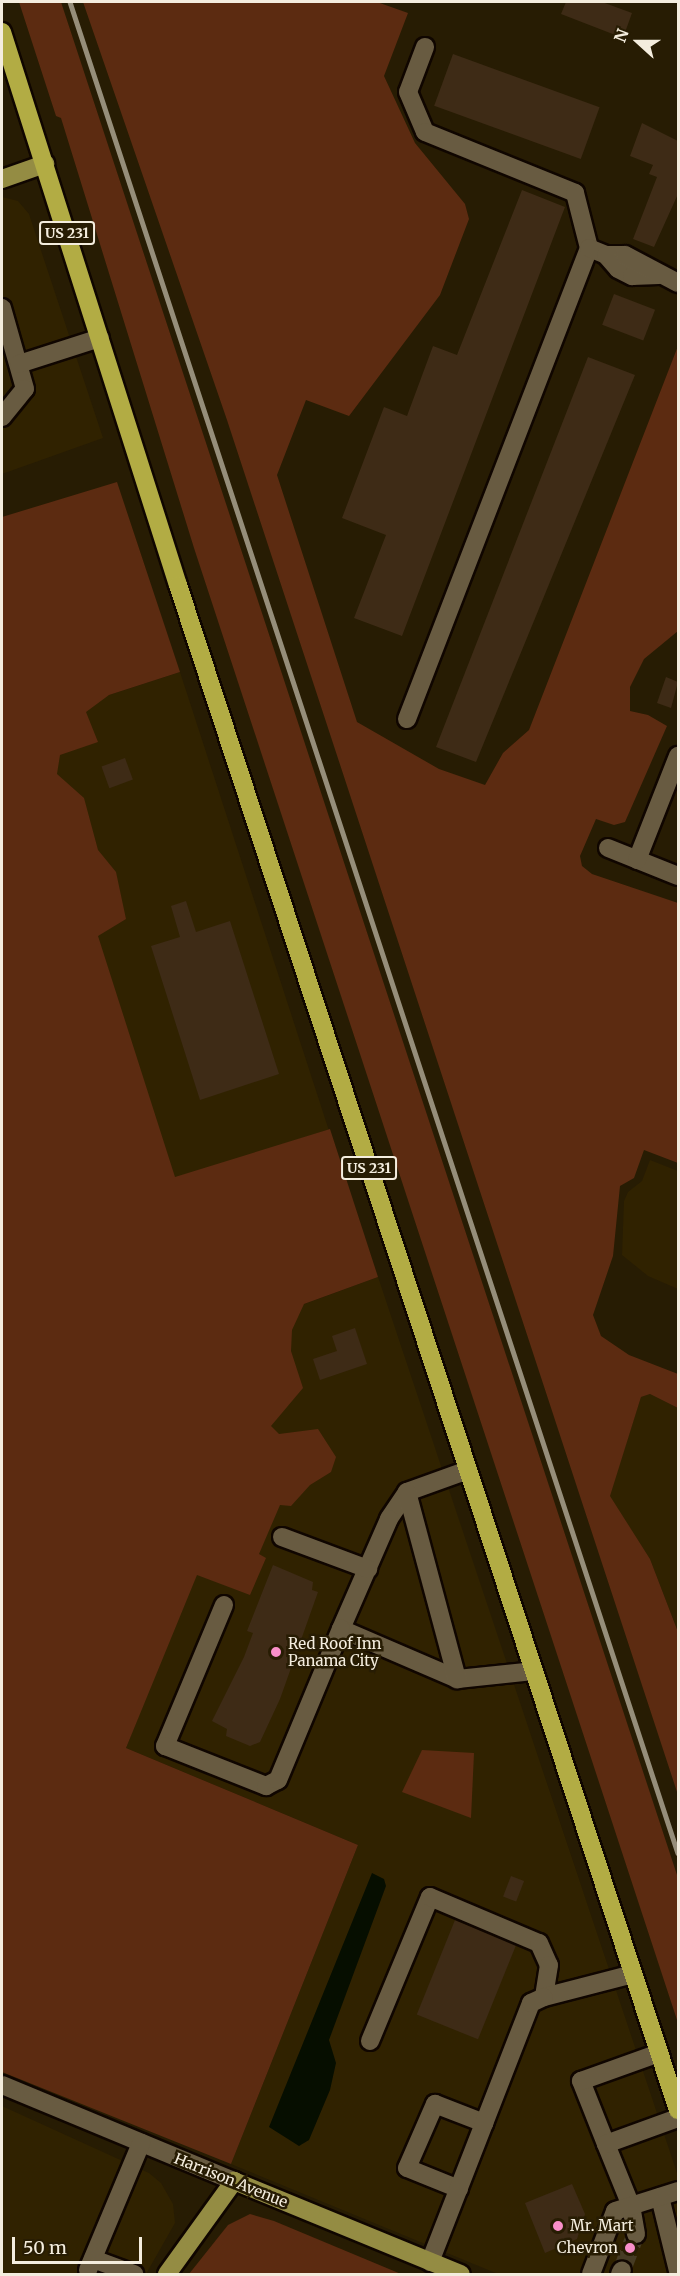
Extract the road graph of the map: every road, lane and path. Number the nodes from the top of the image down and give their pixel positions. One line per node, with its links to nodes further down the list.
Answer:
1 (2, 32): 3 (highway, US 231)
2 (425, 47): 5 (street)
3 (45, 164): 4 (main road); 8 (highway, US 231)
4 (2, 179)
5 (589, 248): 6 (street); 13 (street)
6 (678, 283)
7 (2, 308): 9 (street)
8 (100, 338): 9 (street); 19 (highway, US 231)
9 (19, 364): 10 (street)
10 (25, 389): 11 (street); 12 (street)
11 (2, 396)
12 (2, 417)
13 (407, 719)
14 (678, 756): 15 (street)
15 (670, 800): 17 (street)
16 (608, 848): 17 (street)
17 (637, 860): 18 (street)
18 (678, 876)
19 (468, 1470): 20 (street); 25 (highway, US 231)
20 (407, 1492): 22 (street); 26 (street)
21 (282, 1537): 22 (street)
22 (368, 1569): 24 (street)
23 (224, 1605): 24 (street)
24 (341, 1629): 26 (street)
25 (534, 1671): 26 (street); 27 (highway, US 231)
26 (457, 1679)
27 (633, 1974): 28 (street); 30 (highway, US 231)
28 (544, 1997): 29 (street); 34 (street)
29 (370, 2041)
30 (659, 2053): 32 (highway, US 231); 36 (street)
31 (2, 2085): 35 (street, Harrison Avenue)
32 (678, 2110)
33 (678, 2118): 36 (street)
34 (484, 2123): 38 (street); 38 (street)
35 (141, 2143): 37 (street, Harrison Avenue); 45 (street)
36 (606, 2145): 41 (street)
37 (234, 2181): 43 (main road, Harrison Avenue); 46 (main road)
38 (459, 2189): 43 (street)
39 (678, 2191): 40 (street)
40 (660, 2197): 41 (street); 44 (street)
41 (631, 2206): 42 (street); 48 (street)
42 (636, 2234)
43 (430, 2262): 47 (main road, Harrison Avenue)
44 (678, 2271)
45 (134, 2274)
46 (167, 2274)
47 (461, 2274)
48 (591, 2274)

